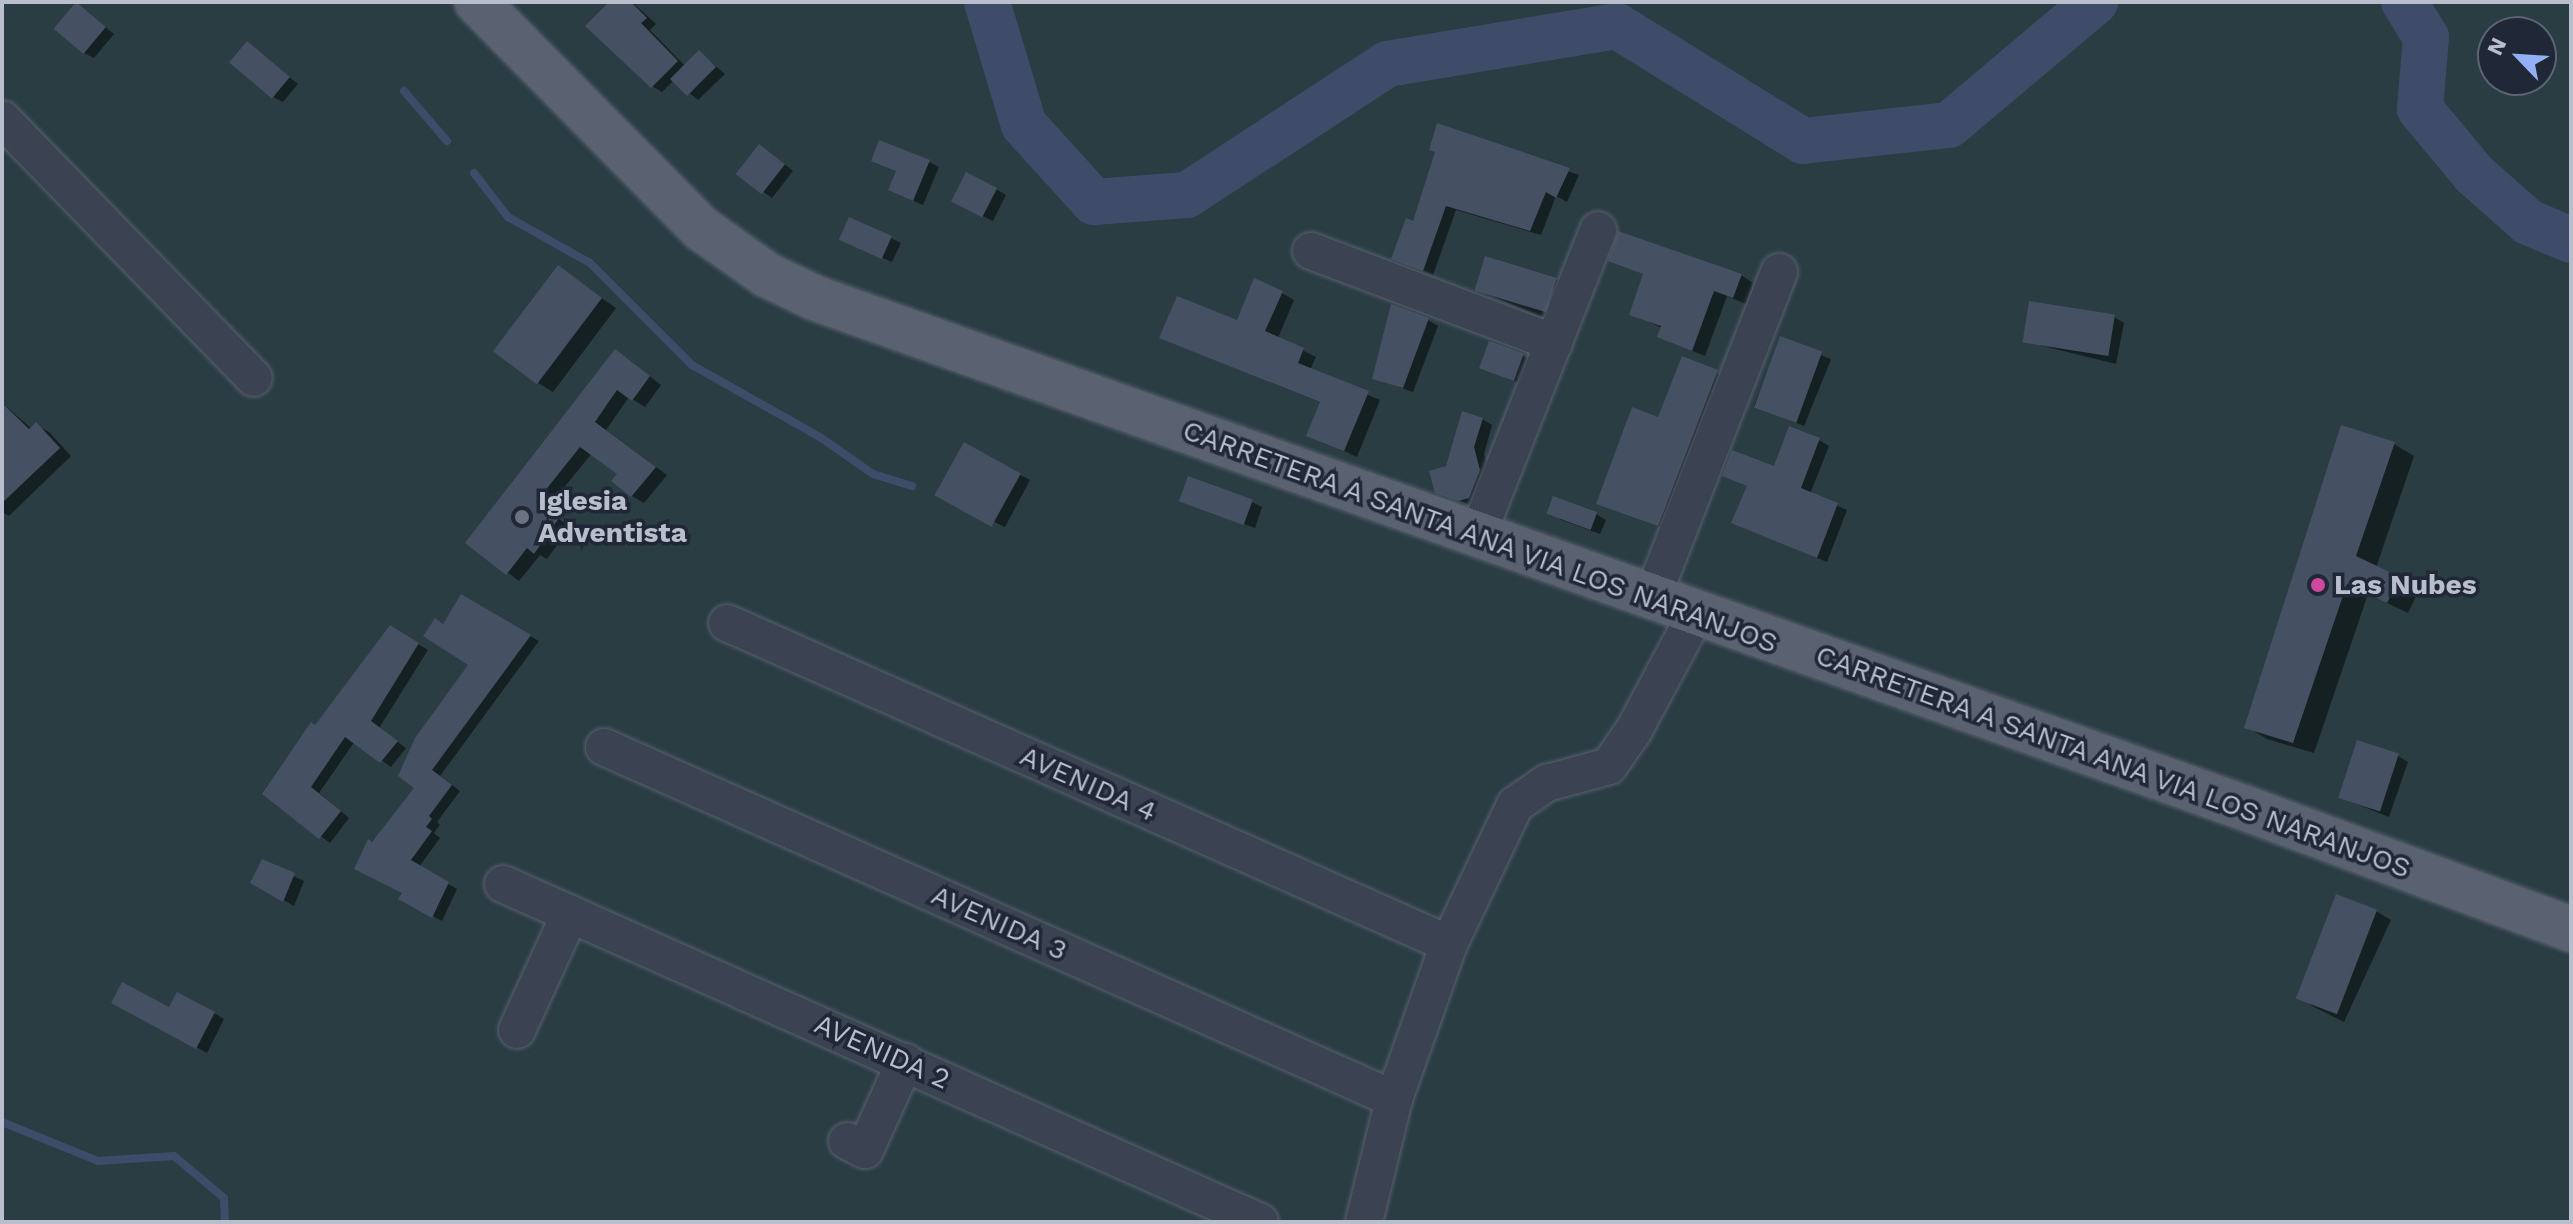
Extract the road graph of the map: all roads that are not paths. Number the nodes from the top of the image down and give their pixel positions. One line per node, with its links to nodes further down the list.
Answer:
1 (477, 2): 8 (main road, CARRETERA A SANTA ANA VIA LOS NARANJOS)
2 (2, 119): 7 (street)
3 (1598, 230): 6 (street)
4 (1311, 251): 6 (street)
5 (1779, 272): 9 (street)
6 (1554, 343): 8 (street)
7 (254, 378)
8 (1477, 536): 9 (main road, CARRETERA A SANTA ANA VIA LOS NARANJOS)
9 (1652, 598): 10 (main road, CARRETERA A SANTA ANA VIA LOS NARANJOS)
10 (1696, 614): 15 (main road, CARRETERA A SANTA ANA VIA LOS NARANJOS); 16 (street)
11 (727, 623): 16 (street, AVENIDA 4)
12 (604, 747): 19 (street, AVENIDA 3)
13 (503, 884): 14 (street, AVENIDA 2)
14 (570, 914): 17 (street); 18 (street, AVENIDA 2)
15 (2571, 929)
16 (1449, 944): 19 (street)
17 (517, 1030)
18 (905, 1062): 20 (street); 21 (street, AVENIDA 2)
19 (1394, 1099): 22 (street)
20 (856, 1146)
21 (1260, 1222)
22 (1364, 1222)

